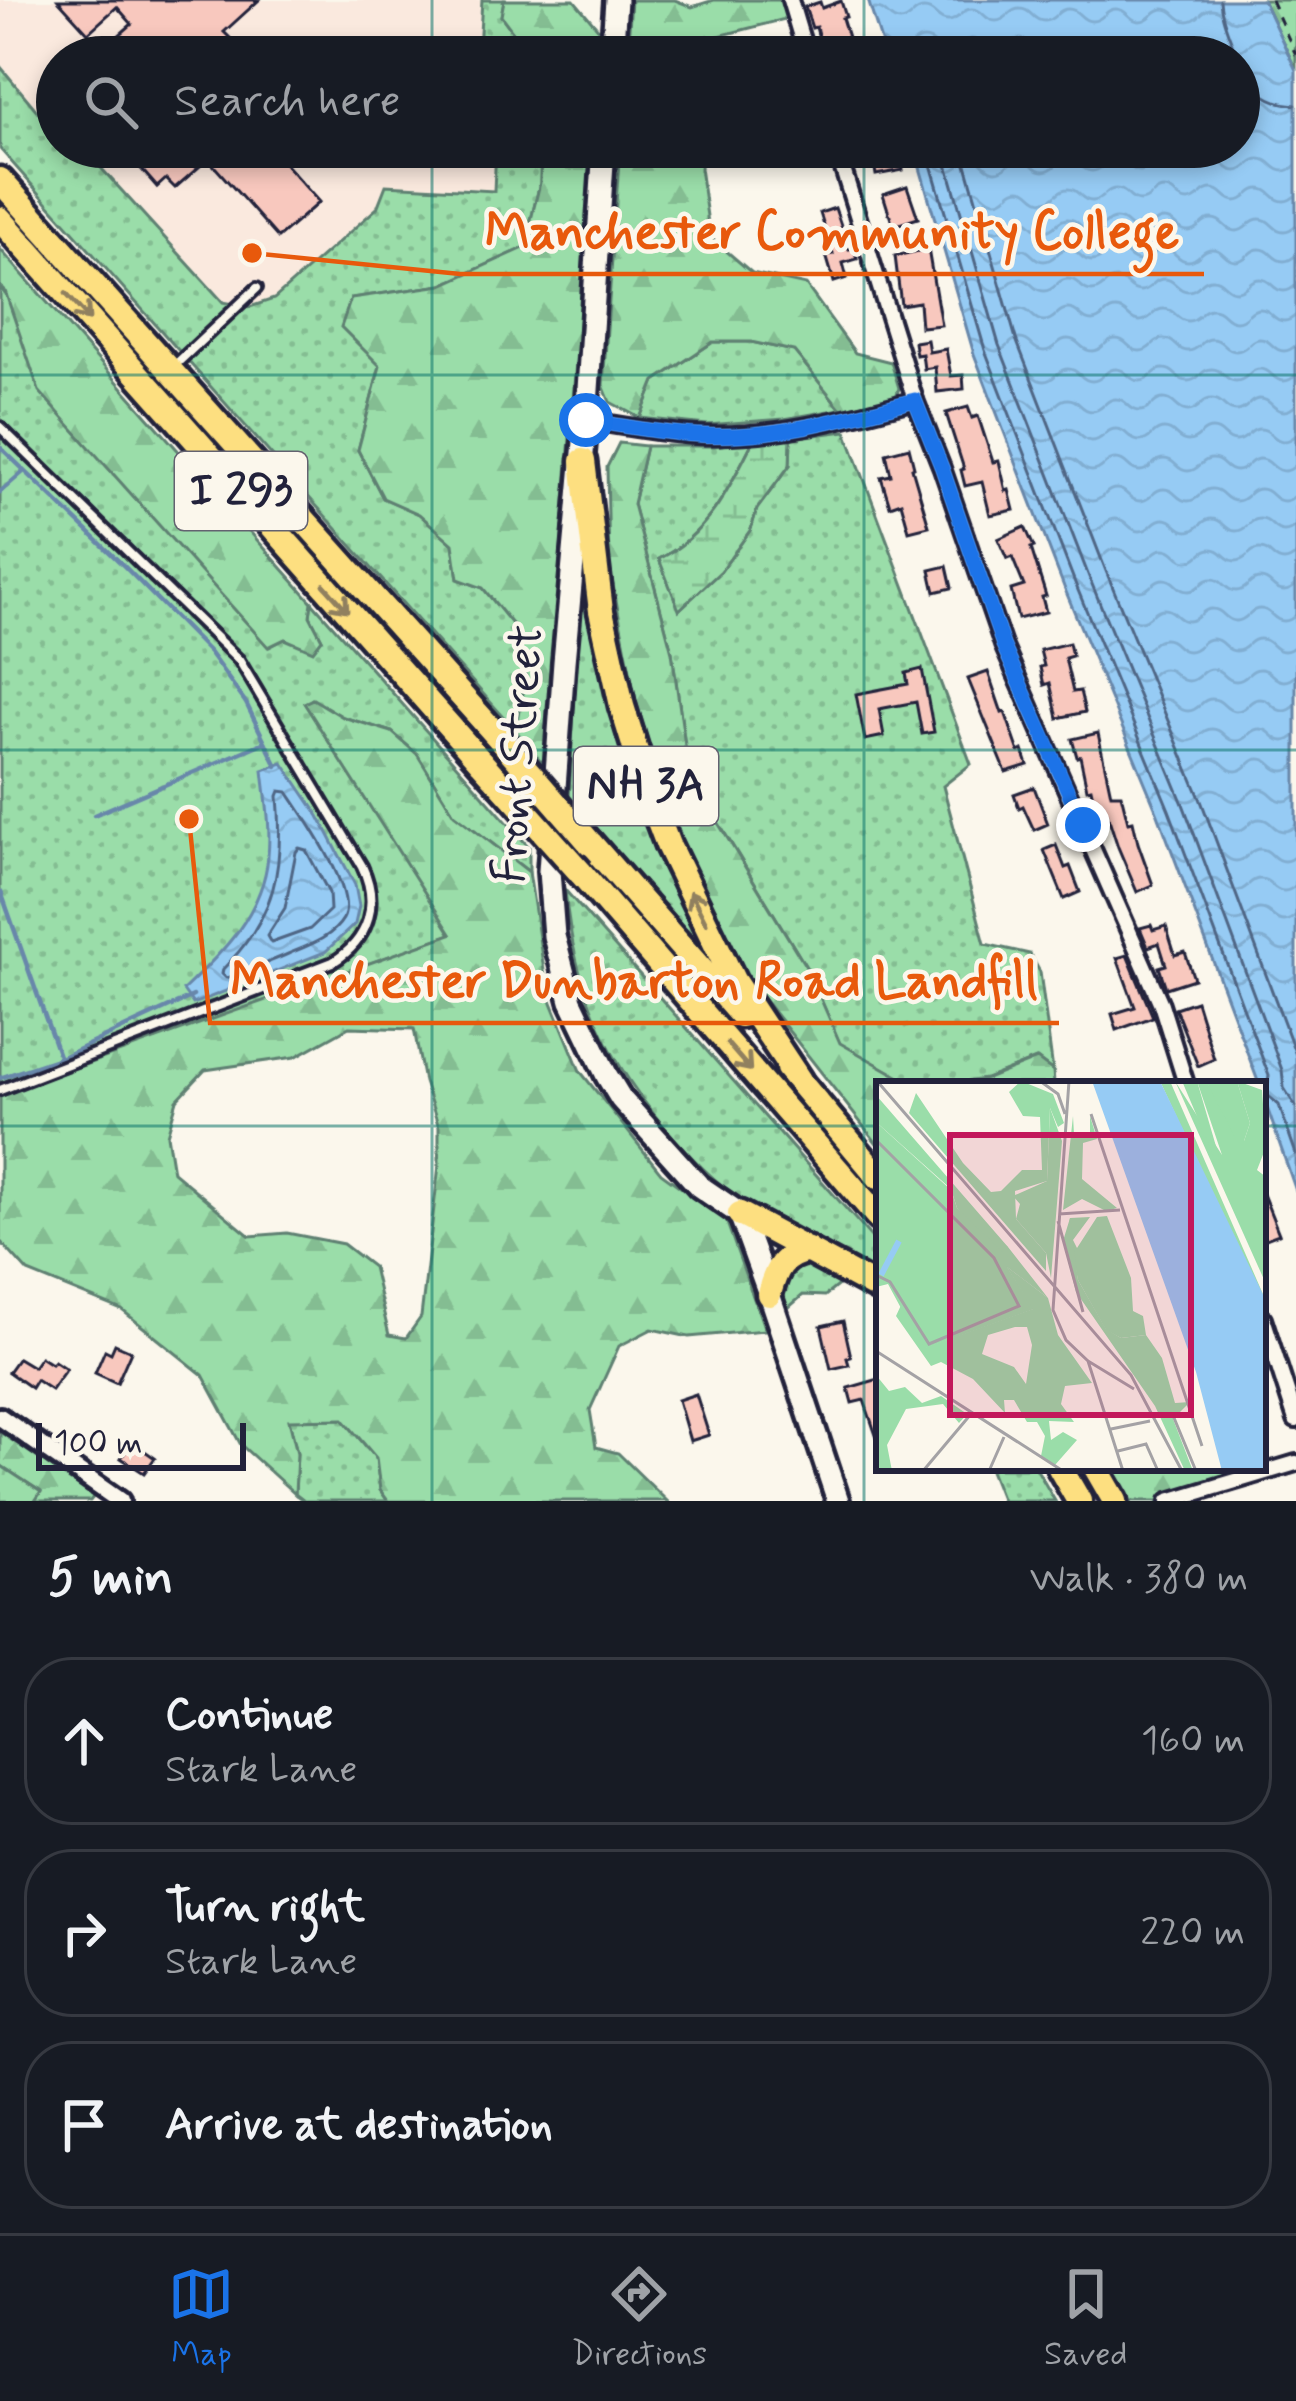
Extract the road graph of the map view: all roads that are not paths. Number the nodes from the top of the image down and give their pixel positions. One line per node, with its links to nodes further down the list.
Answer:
1 (616, 0): 3 (main road)
2 (790, 0): 4 (street)
3 (613, 36)
4 (801, 36)
5 (603, 168): 12 (main road, Front Street / NH 3A)
6 (843, 168): 11 (street)
7 (0, 181): 10 (highway, I 293)
8 (0, 219): 20 (highway, I 293, one-way to 20, bridge)
9 (257, 288): 10 (lane)
10 (169, 371): 15 (highway, I 293, bridge)
11 (915, 400): 12 (street); 16 (street)
12 (586, 420): 14 (main road, Front Street / NH 3A)
13 (0, 427): 17 (lane)
14 (583, 461): 15 (highway, NH 3A, one-way to 14); 19 (main road, Front Street / NH 3A)
15 (799, 1080): 18 (highway, I 293)
16 (1185, 1081)
17 (0, 1090)
18 (876, 1173)
19 (740, 1214): 21 (highway, NH 3A); 23 (main road)
20 (876, 1215)
21 (808, 1250): 22 (highway, NH 3A); 23 (highway)
22 (876, 1287)
23 (769, 1294): 32 (main road)
24 (1266, 1327): 26 (street)
25 (0, 1417): 31 (street)
26 (1296, 1420)
27 (1296, 1462): 30 (street)
28 (1062, 1471): 33 (highway)
29 (1098, 1471): 34 (highway)
30 (1197, 1497): 35 (street)
31 (115, 1500)
32 (838, 1501)
33 (1078, 1501)
34 (1114, 1501)
35 (1169, 1501)

